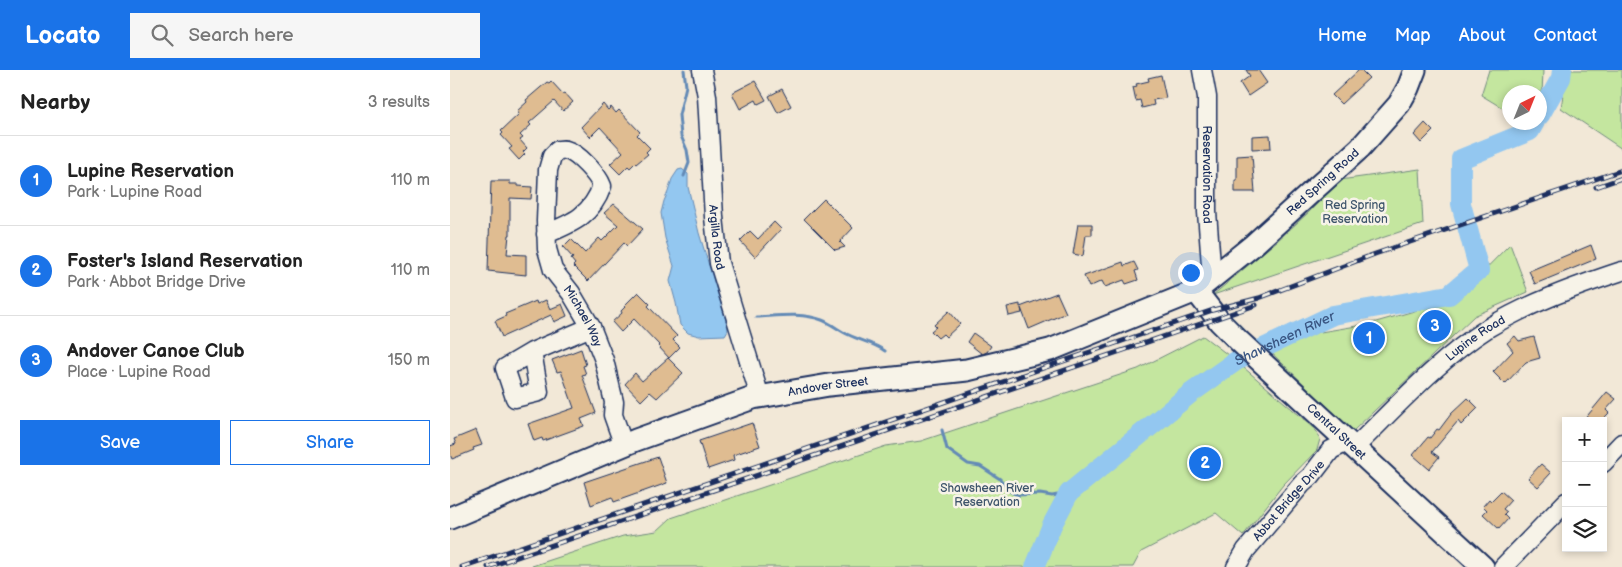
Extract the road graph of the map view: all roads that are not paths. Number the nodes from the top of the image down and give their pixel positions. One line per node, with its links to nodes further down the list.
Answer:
1 (702, 70): 9 (street, Argilla Road)
2 (1202, 70): 6 (street, Reservation Road)
3 (1415, 70): 6 (main road, Red Spring Road)
4 (546, 234): 4 (street, Michael Way); 7 (street, Michael Way)
5 (1622, 271): 12 (street, Lupine Road)
6 (1204, 285): 9 (main road, Andover Street); 12 (main road, Central Street)
7 (591, 327): 8 (street); 10 (street, Michael Way)
8 (532, 352)
9 (760, 397): 10 (main road, Andover Street)
10 (630, 443): 15 (main road, Andover Street)
11 (1622, 443): 13 (street)
12 (1351, 445): 16 (street, Abbot Bridge Drive); 17 (main road, Central Street)
13 (1604, 462)
14 (1562, 506): 18 (street)
15 (450, 518)
16 (1236, 567)
17 (1484, 567)
18 (1503, 567)

